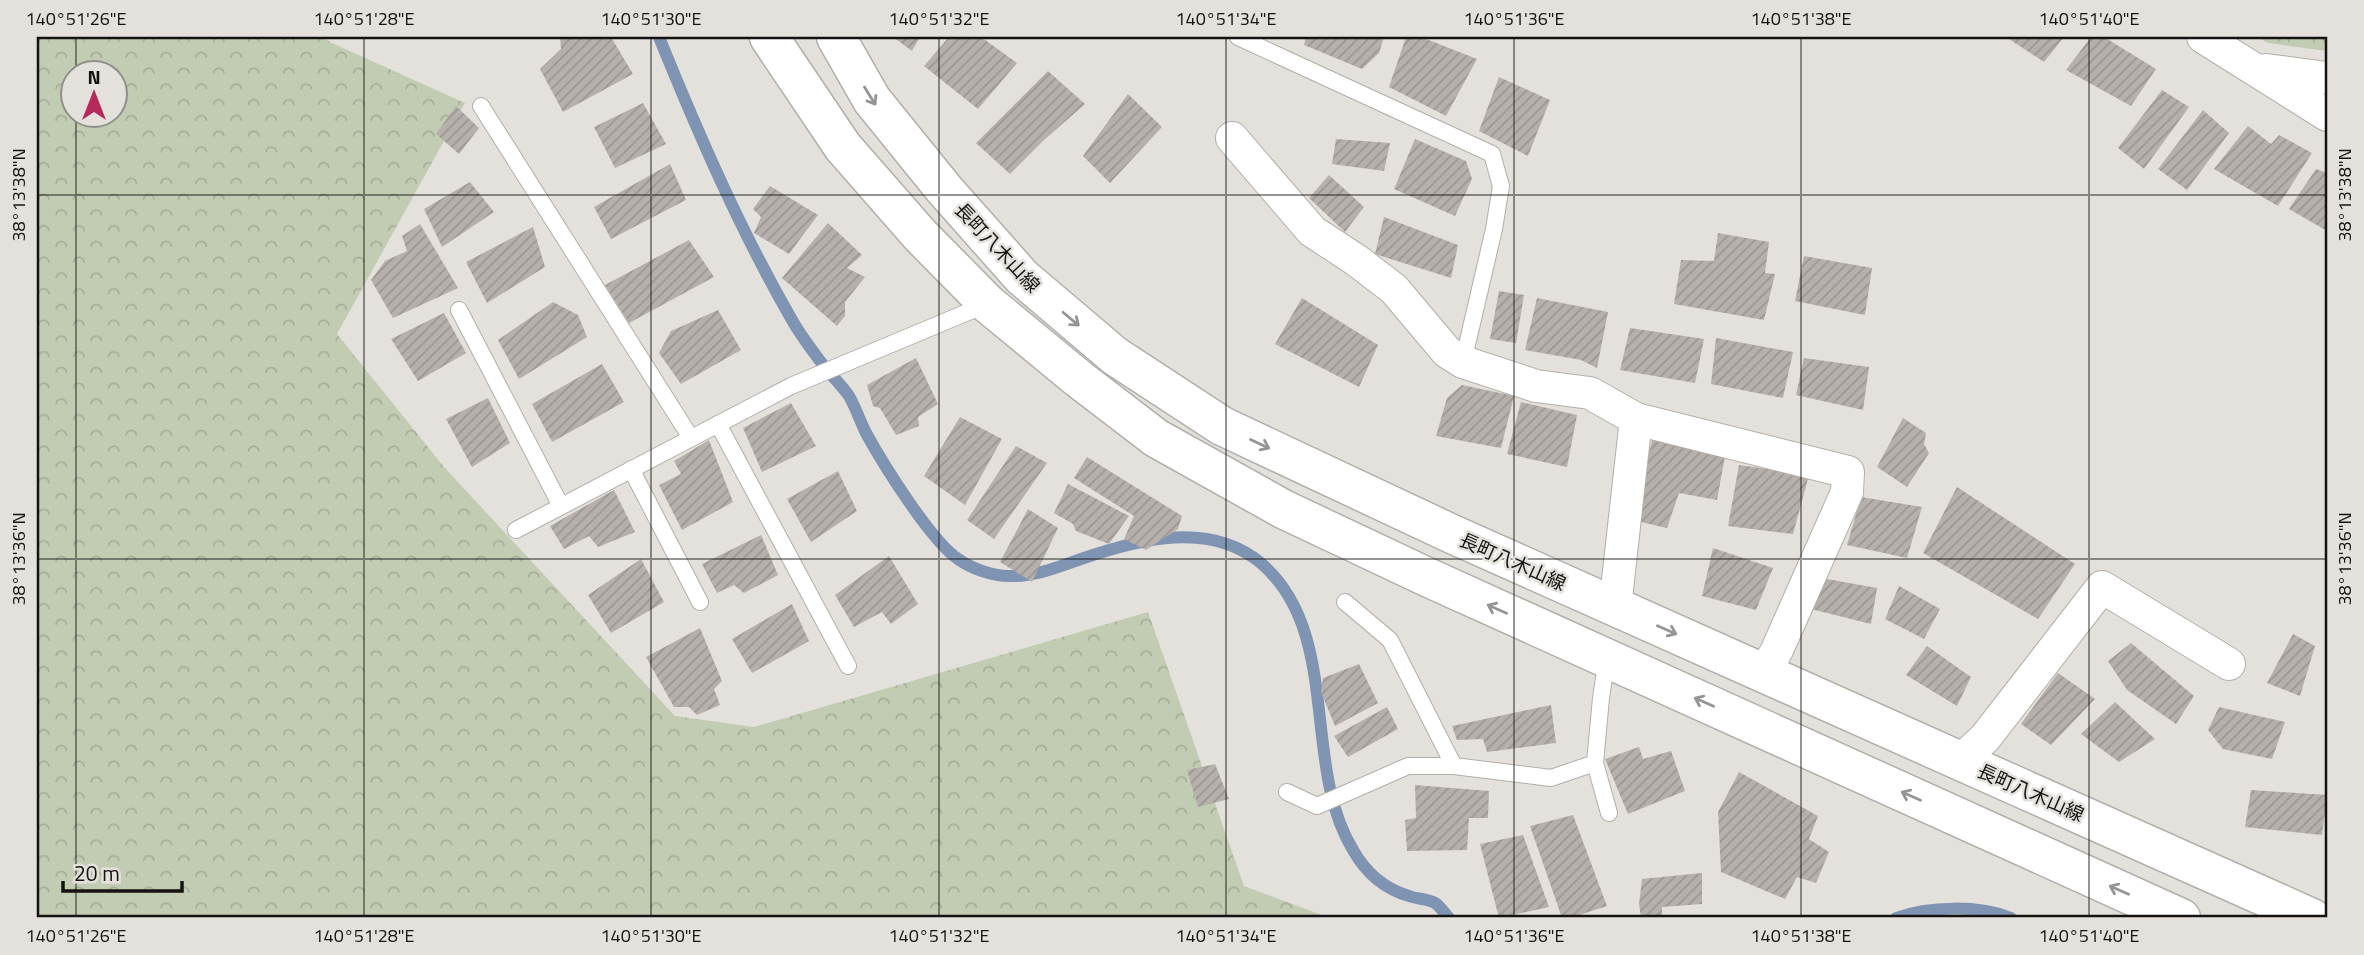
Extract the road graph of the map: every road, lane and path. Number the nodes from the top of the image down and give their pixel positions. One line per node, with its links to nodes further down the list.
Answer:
1 (769, 37): 10 (street)
2 (836, 37): 21 (street, 長町八木山線, one-way to 21)
3 (1238, 37): 12 (lane)
4 (2203, 37): 5 (street)
5 (2255, 68): 6 (street); 8 (street)
6 (2327, 78)
7 (481, 106): 15 (lane)
8 (2327, 115)
9 (1232, 138): 12 (street)
10 (988, 304): 14 (lane); 22 (street, one-way to 10)
11 (459, 310): 17 (lane)
12 (1463, 362): 13 (street)
13 (1636, 419): 21 (street); 25 (street)
14 (718, 424): 15 (lane); 24 (lane)
15 (691, 438): 16 (lane)
16 (631, 468): 17 (lane); 19 (lane)
17 (561, 506): 18 (lane)
18 (516, 530)
19 (700, 602)
20 (1345, 602): 28 (lane)
21 (1615, 607): 25 (street, 長町八木山線, one-way to 25)
22 (1608, 658): 27 (lane); 31 (street, one-way to 22)
23 (2229, 664): 26 (street)
24 (848, 666)
25 (1764, 673): 26 (street, 長町八木山線)
26 (1960, 761): 32 (street, 長町八木山線)
27 (1595, 763): 28 (lane); 30 (lane)
28 (1454, 766): 29 (lane)
29 (1287, 792)
30 (1609, 813)
31 (2181, 918)
32 (2312, 918)

